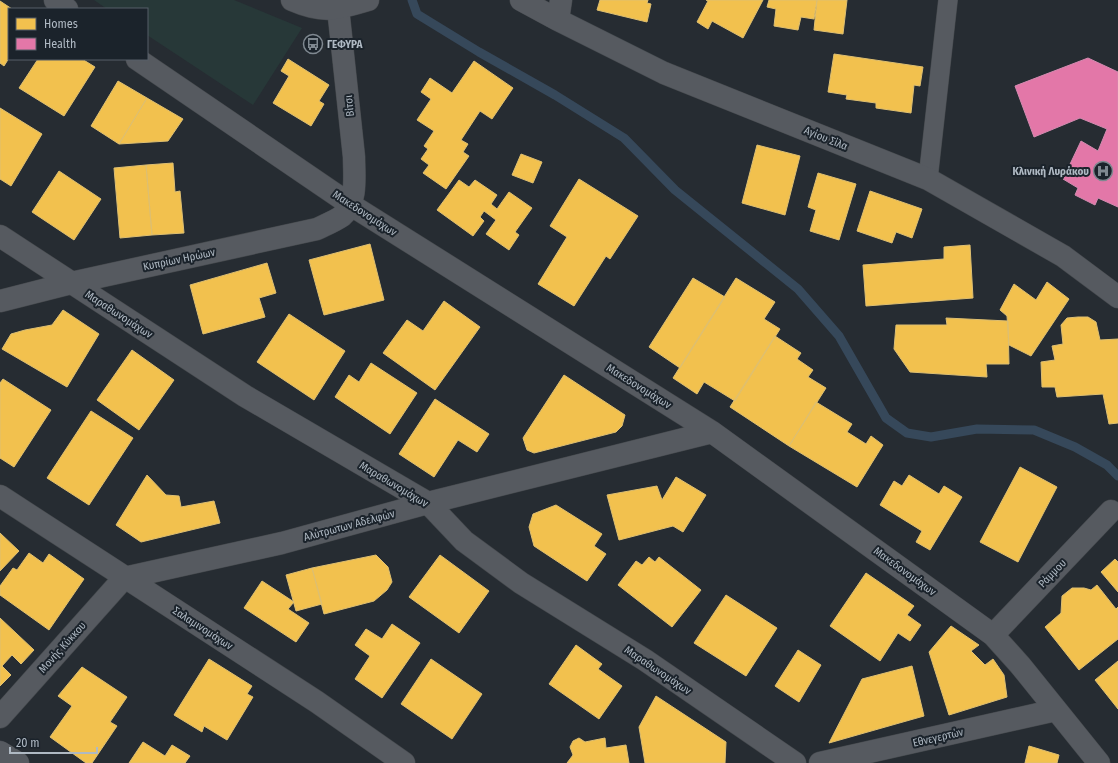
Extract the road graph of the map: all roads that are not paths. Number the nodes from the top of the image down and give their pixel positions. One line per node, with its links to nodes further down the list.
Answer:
1 (55, 0): 6 (street)
2 (292, 0): 7 (street)
3 (368, 0): 7 (street)
4 (521, 0): 8 (street, Αγίου Σίλα)
5 (948, 0): 10 (street)
6 (66, 8)
7 (338, 8): 11 (street, Βίτσι)
8 (560, 10): 10 (street, Αγίου Σίλα)
9 (137, 60): 11 (street, Μακεδονομάχων)
10 (928, 179): 14 (street, Αγίου Σίλα)
11 (351, 205): 13 (street, Κυπρίων Ηρώων); 16 (street, Μακεδονομάχων)
12 (0, 236): 13 (street, Μαραθωνομάχων)
13 (71, 283): 15 (street, Κυπρίων Ηρώων); 18 (street, Μαραθωνομάχων)
14 (1118, 297)
15 (0, 301)
16 (712, 432): 18 (street, Αλύτρωτων Αδελφών); 21 (street, Μακεδονομάχων)
17 (0, 496): 20 (street, Σαλαμινομάχων)
18 (428, 503): 20 (street, Αλύτρωτων Αδελφών); 27 (street, Μαραθωνομάχων)
19 (1111, 511): 21 (street, Ράμμου)
20 (124, 578): 23 (street, Μονής Κύκκου); 26 (street, Σαλαμινομάχων)
21 (993, 634): 22 (street, Μακεδονομάχων)
22 (1056, 710): 28 (street, Εθνεγερτών); 29 (street, Μακεδονομάχων)
23 (0, 717)
24 (0, 752): 25 (street)
25 (18, 763)
26 (404, 763)
27 (795, 763)
28 (820, 763)
29 (1099, 763)

